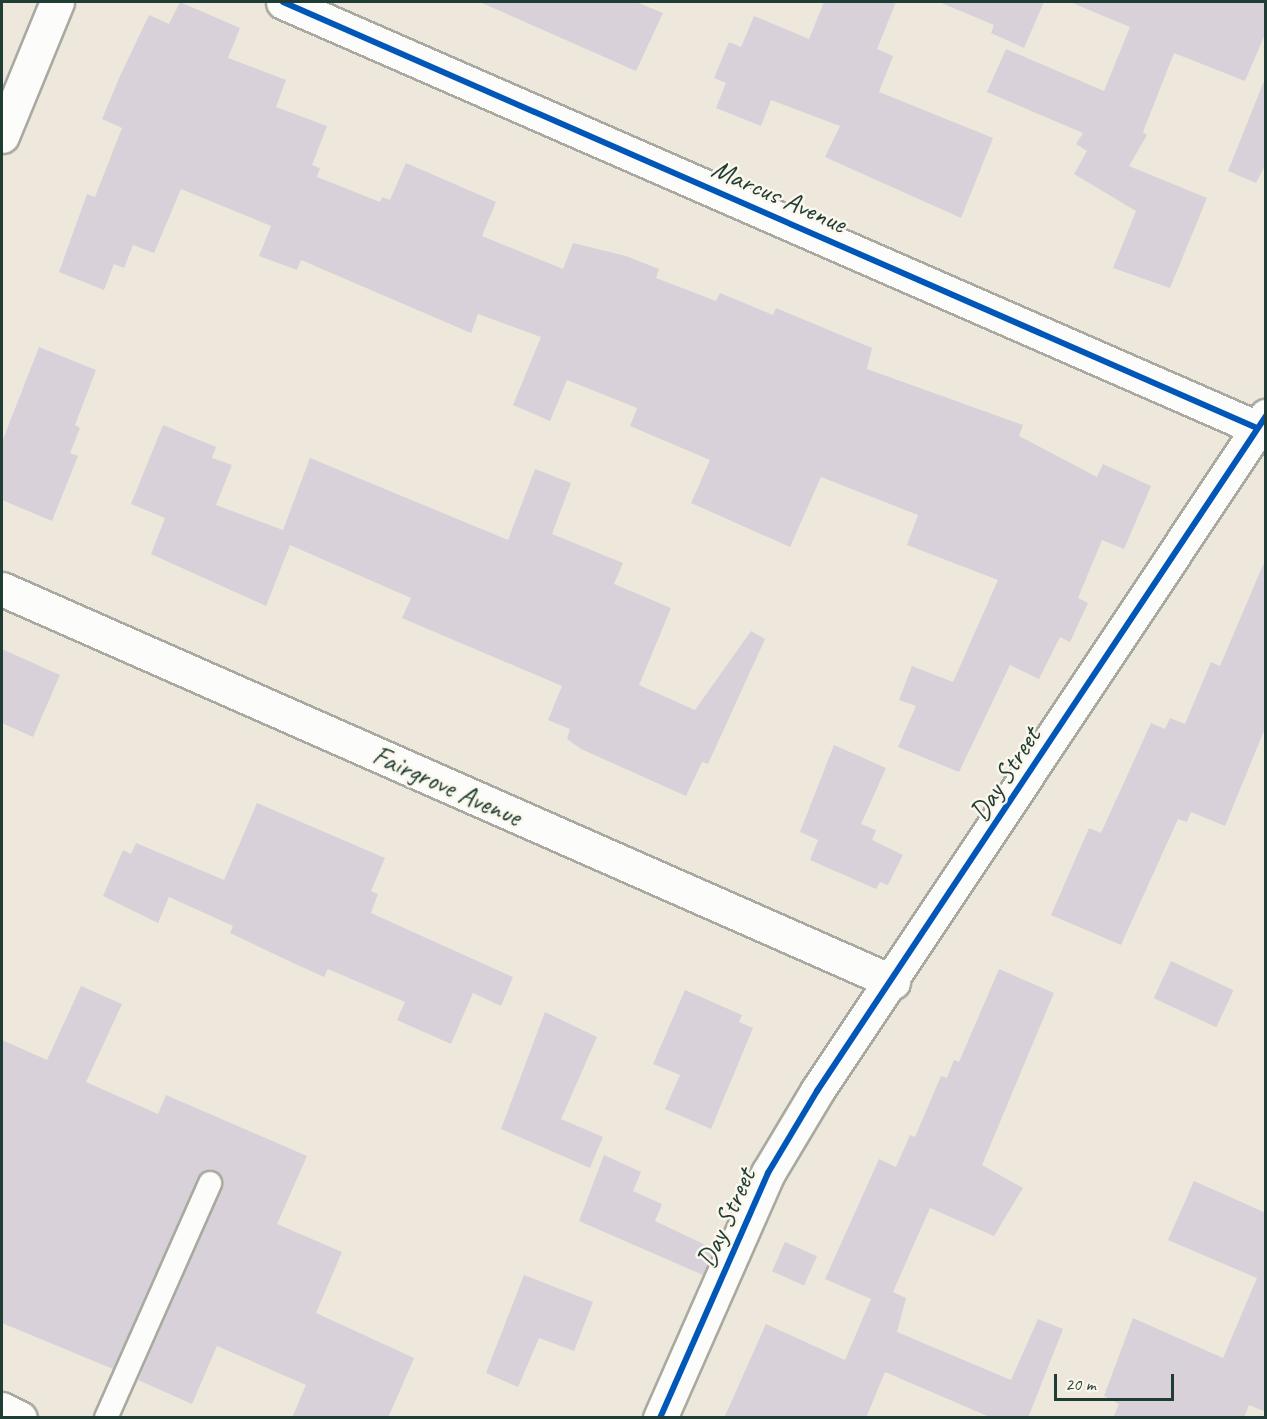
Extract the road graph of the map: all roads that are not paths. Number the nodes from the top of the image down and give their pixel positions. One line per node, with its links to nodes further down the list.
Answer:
1 (57, 2): 3 (street)
2 (283, 2): 4 (street, Marcus Avenue)
3 (2, 136)
4 (1262, 422): 6 (street, Day Street)
5 (2, 589): 6 (street, Fairgrove Avenue)
6 (893, 982): 11 (street, Day Street)
7 (210, 1183): 10 (lane)
8 (2, 1409): 9 (street)
9 (20, 1418)
10 (106, 1418)
11 (660, 1418)

